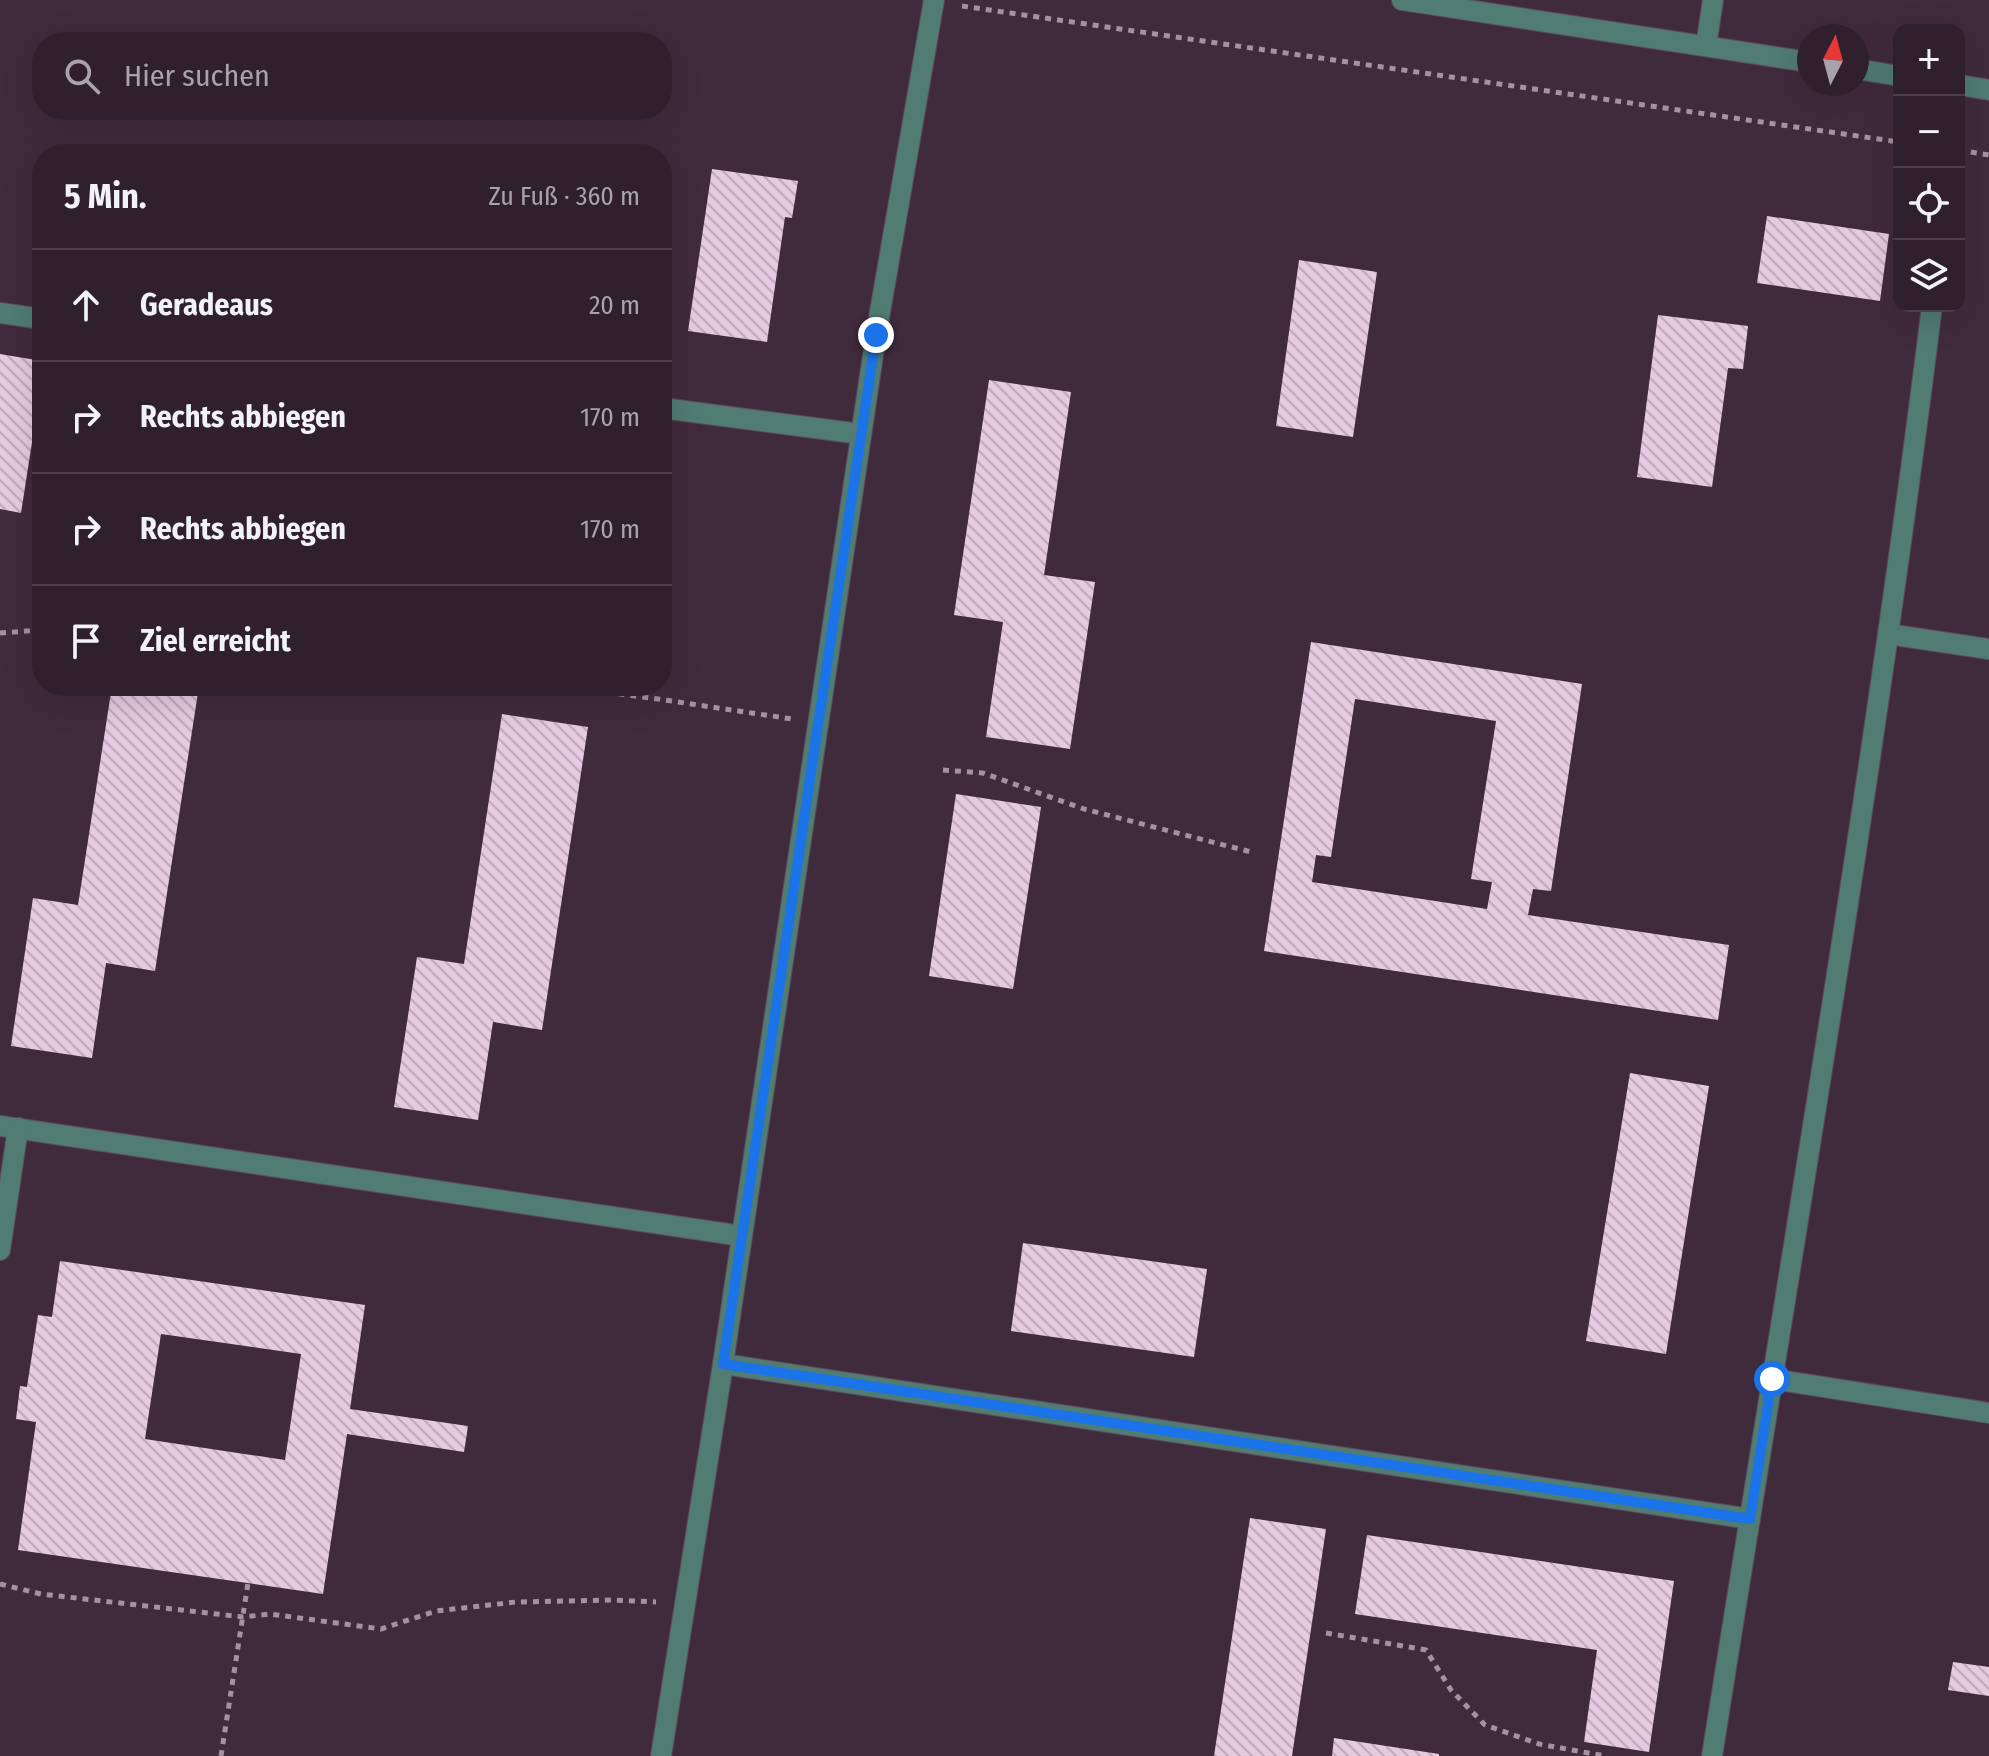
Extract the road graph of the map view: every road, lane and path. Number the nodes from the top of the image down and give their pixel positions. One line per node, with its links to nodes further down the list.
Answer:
1 (1402, 0): 4 (street)
2 (1713, 0): 4 (street)
3 (934, 1): 10 (path); 17 (street)
4 (1706, 46): 5 (street)
5 (1797, 60)
6 (1869, 71): 7 (street)
7 (1893, 75)
8 (1965, 86): 9 (street)
9 (1989, 90)
10 (1893, 141)
11 (1965, 151): 12 (path)
12 (1989, 155)
13 (1931, 312): 20 (street)
14 (0, 313): 15 (street)
15 (32, 318)
16 (672, 409): 17 (street)
17 (861, 434): 23 (street)
18 (32, 631): 19 (path)
19 (0, 633)
20 (1888, 634): 21 (street); 30 (street)
21 (1989, 649)
22 (634, 696): 23 (path)
23 (818, 723): 27 (street)
24 (943, 770): 25 (path)
25 (1255, 853)
26 (9, 1127): 27 (street); 28 (street)
27 (742, 1236): 29 (street)
28 (0, 1250)
29 (723, 1364): 32 (street); 35 (street)
30 (1772, 1379): 31 (street); 32 (street)
31 (1989, 1413)
32 (1750, 1519): 41 (street)
33 (248, 1583): 36 (path)
34 (0, 1584): 36 (path)
35 (684, 1604): 36 (path); 39 (street)
36 (243, 1617): 38 (path)
37 (1326, 1633): 40 (path)
38 (221, 1756)
39 (661, 1756)
40 (1605, 1756)
41 (1712, 1756)

